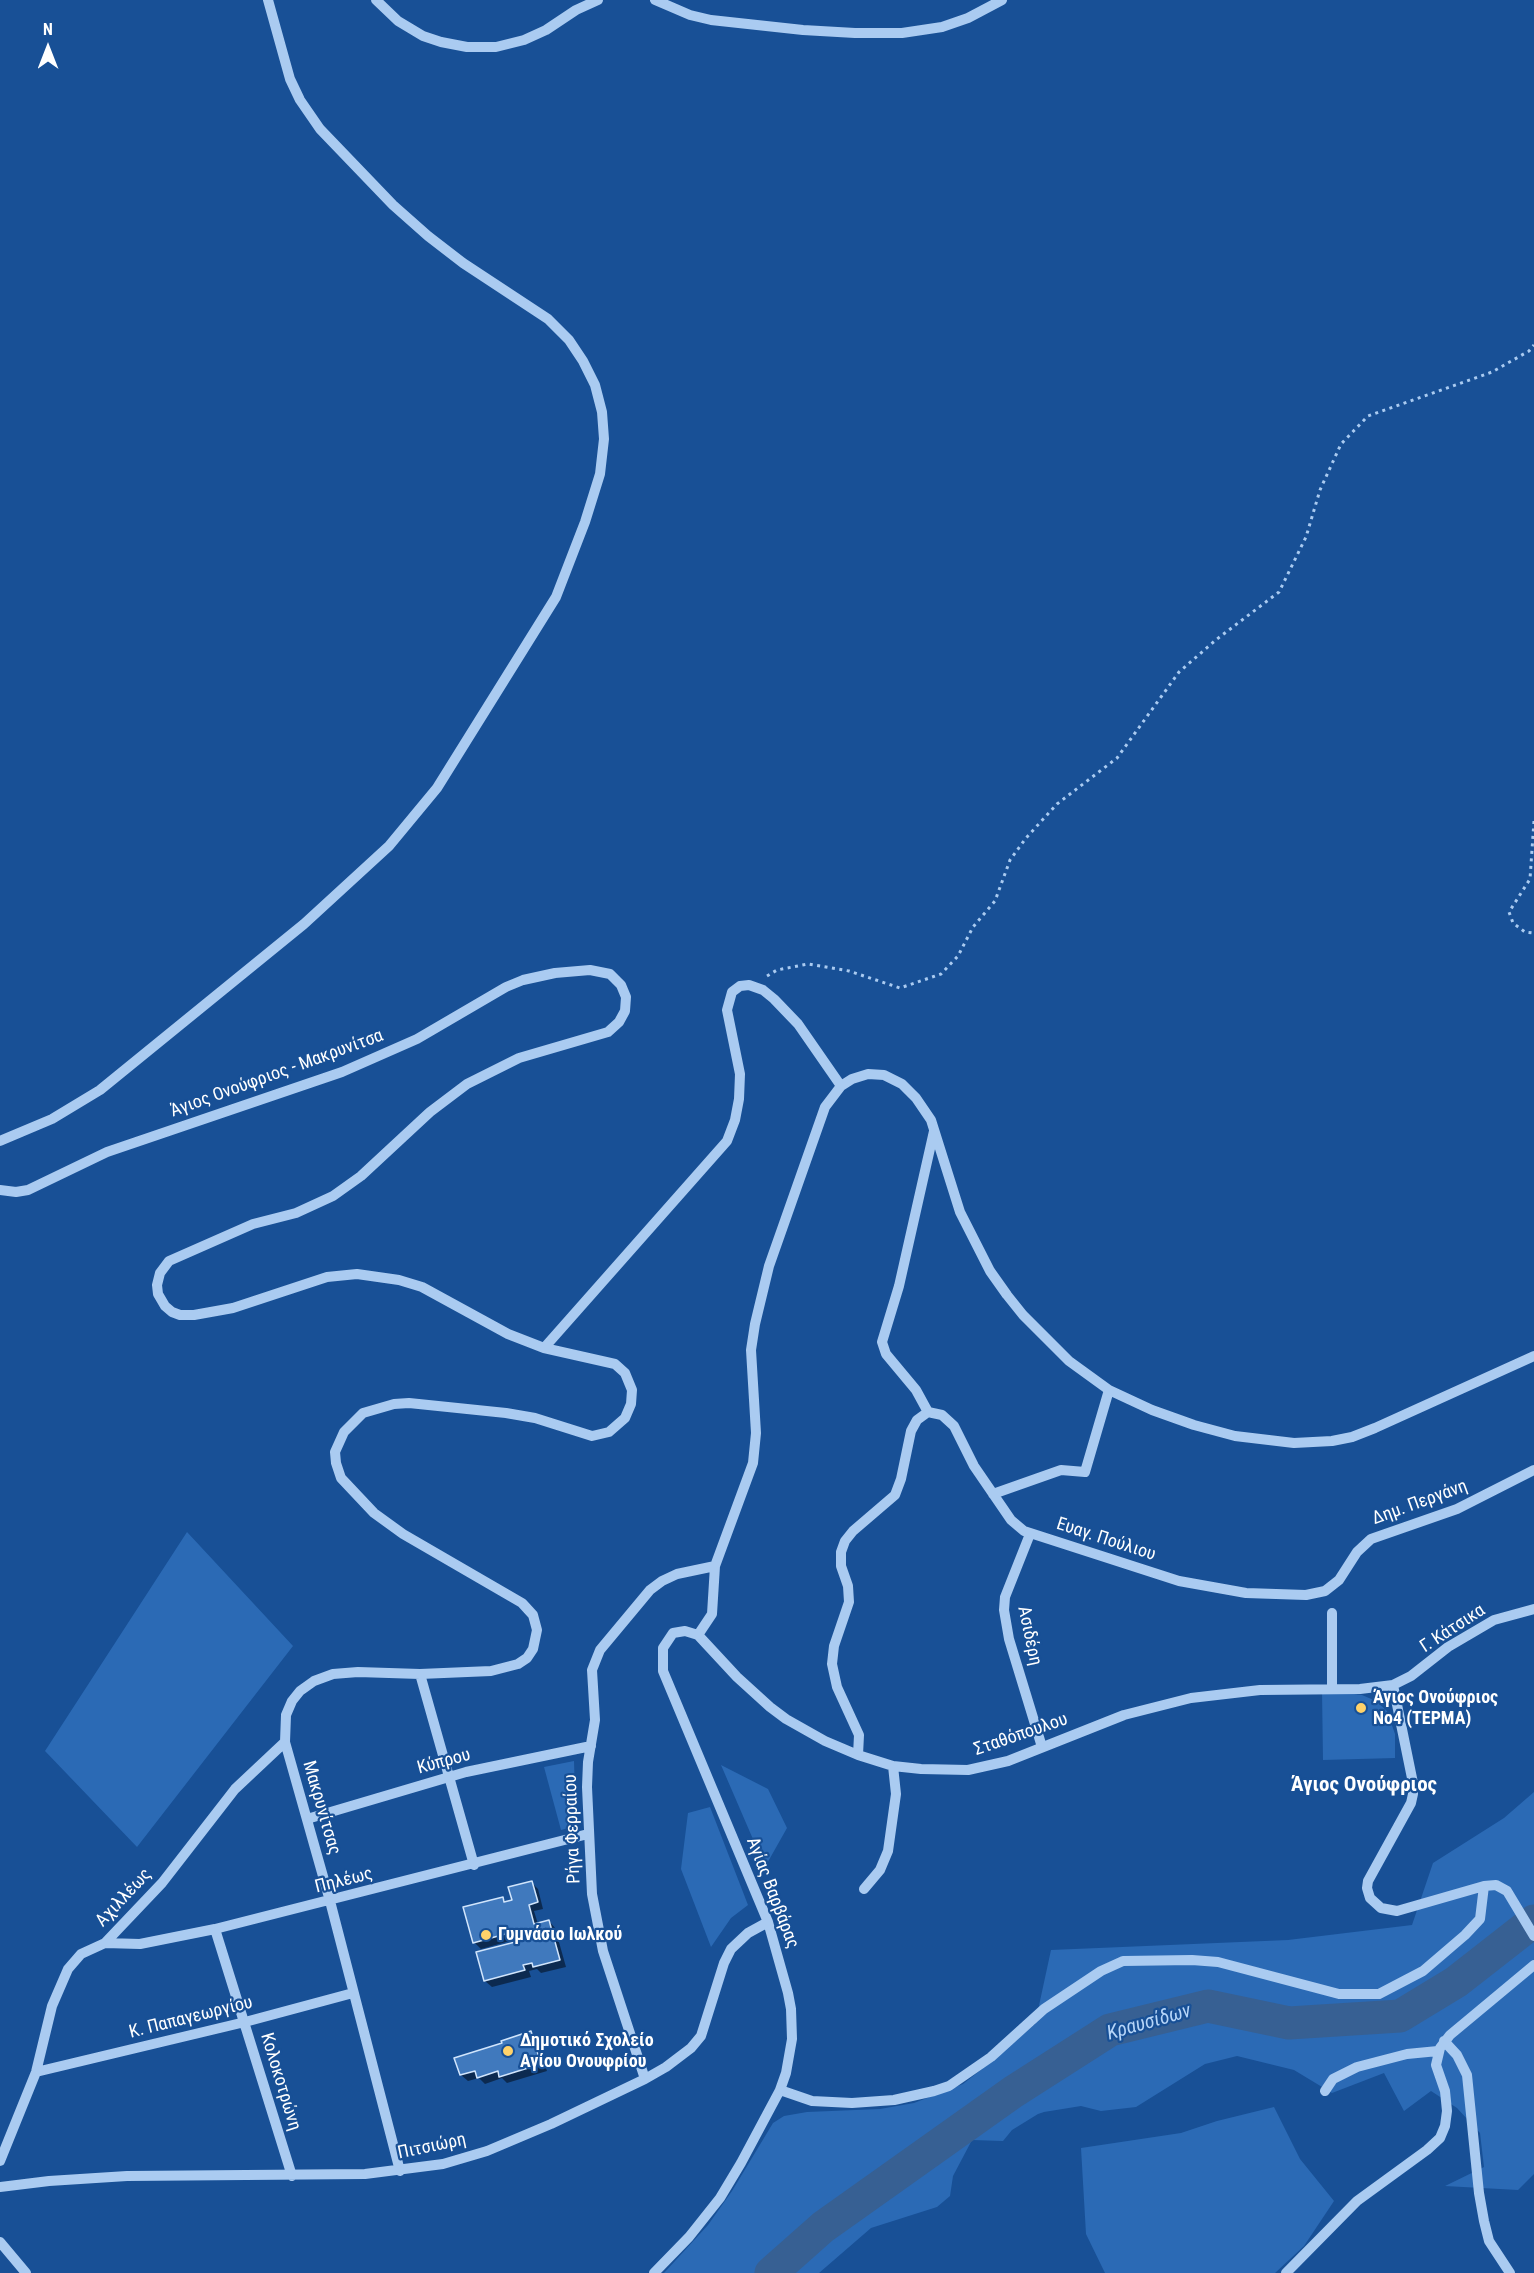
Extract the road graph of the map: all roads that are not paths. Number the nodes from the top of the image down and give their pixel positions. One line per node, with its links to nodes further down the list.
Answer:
1 (268, 0): 8 (street)
2 (376, 0): 3 (street)
3 (598, 0)
4 (655, 0): 5 (street)
5 (1002, 0)
6 (841, 1086): 7 (street); 10 (street); 17 (street)
7 (934, 1129): 12 (street); 13 (street)
8 (0, 1141)
9 (0, 1190): 10 (street, Άγιος Ονούφριος - Μακρυνίτσα)
10 (544, 1348): 22 (street, Άγιος Ονούφριος - Μακρυνίτσα)
11 (1534, 1356): 12 (street)
12 (1109, 1390): 15 (street)
13 (928, 1412): 15 (street, Ευαγ. Πούλιου); 29 (street)
14 (1534, 1470): 18 (street, Δημ. Περγάνη)
15 (993, 1494): 16 (street, Ευαγ. Πούλιου)
16 (1030, 1534): 18 (street, Ευαγ. Πούλιου); 28 (street, Ασιδέρη)
17 (715, 1566): 21 (street); 27 (street, Ρήγα Φερραίου)
18 (1333, 1586)
19 (1534, 1609): 24 (street, Γ. Κάτσικα)
20 (1332, 1613): 25 (street)
21 (698, 1635): 29 (street, Σταθόπουλου); 38 (street, Αγίας Βαρβάρας)
22 (532, 1651): 23 (street, Μακρυνίτσας)
23 (420, 1674): 26 (street, Μακρυνίτσας); 31 (street)
24 (1393, 1685): 25 (street, Σταθόπουλου); 35 (street)
25 (1332, 1689): 28 (street, Σταθόπουλου)
26 (285, 1742): 32 (street, Μακρυνίτσας); 41 (street, Αχιλλέως)
27 (591, 1746): 31 (street, Κύπρου); 33 (street, Ρήγα Φερραίου)
28 (1042, 1747): 30 (street, Σταθόπουλου)
29 (858, 1755): 30 (street, Σταθόπουλου)
30 (893, 1766): 36 (street)
31 (449, 1777): 32 (street, Κύπρου); 34 (street)
32 (307, 1819): 37 (street, Μακρυνίτσας)
33 (588, 1834): 34 (street, Πηλέως); 48 (street, Ρήγα Φερραίου)
34 (474, 1864): 37 (street, Πηλέως)
35 (1484, 1886): 40 (street); 49 (street)
36 (864, 1889)
37 (330, 1902): 39 (street, Πηλέως); 43 (street, Μακρυνίτσας)
38 (768, 1922): 48 (street, Πιτσιώρη); 49 (street, Αγίας Βαρβάρας)
39 (215, 1929): 41 (street, Πηλέως); 44 (street, Κολοκοτρώνη)
40 (1534, 1936)
41 (105, 1943): 47 (street, Αχιλλέως)
42 (1534, 1965): 45 (street)
43 (352, 1992): 44 (street, Κ. Παπαγεωργίου); 52 (street, Μακρυνίτσας)
44 (245, 2022): 47 (street, Κ. Παπαγεωργίου); 53 (street, Κολοκοτρώνη)
45 (1444, 2041): 46 (street); 59 (street)
46 (1438, 2051): 50 (street); 58 (street)
47 (36, 2072): 51 (street, Αχιλλέως)
48 (645, 2079): 52 (street, Πιτσιώρη)
49 (780, 2090): 57 (street, Αγίας Βαρβάρας)
50 (1325, 2091)
51 (0, 2161)
52 (400, 2171): 53 (street, Πιτσιώρη)
53 (292, 2176): 54 (street, Πιτσιώρη)
54 (0, 2187)
55 (0, 2242): 56 (street)
56 (26, 2273)
57 (654, 2273)
58 (1286, 2273)
59 (1510, 2273)

